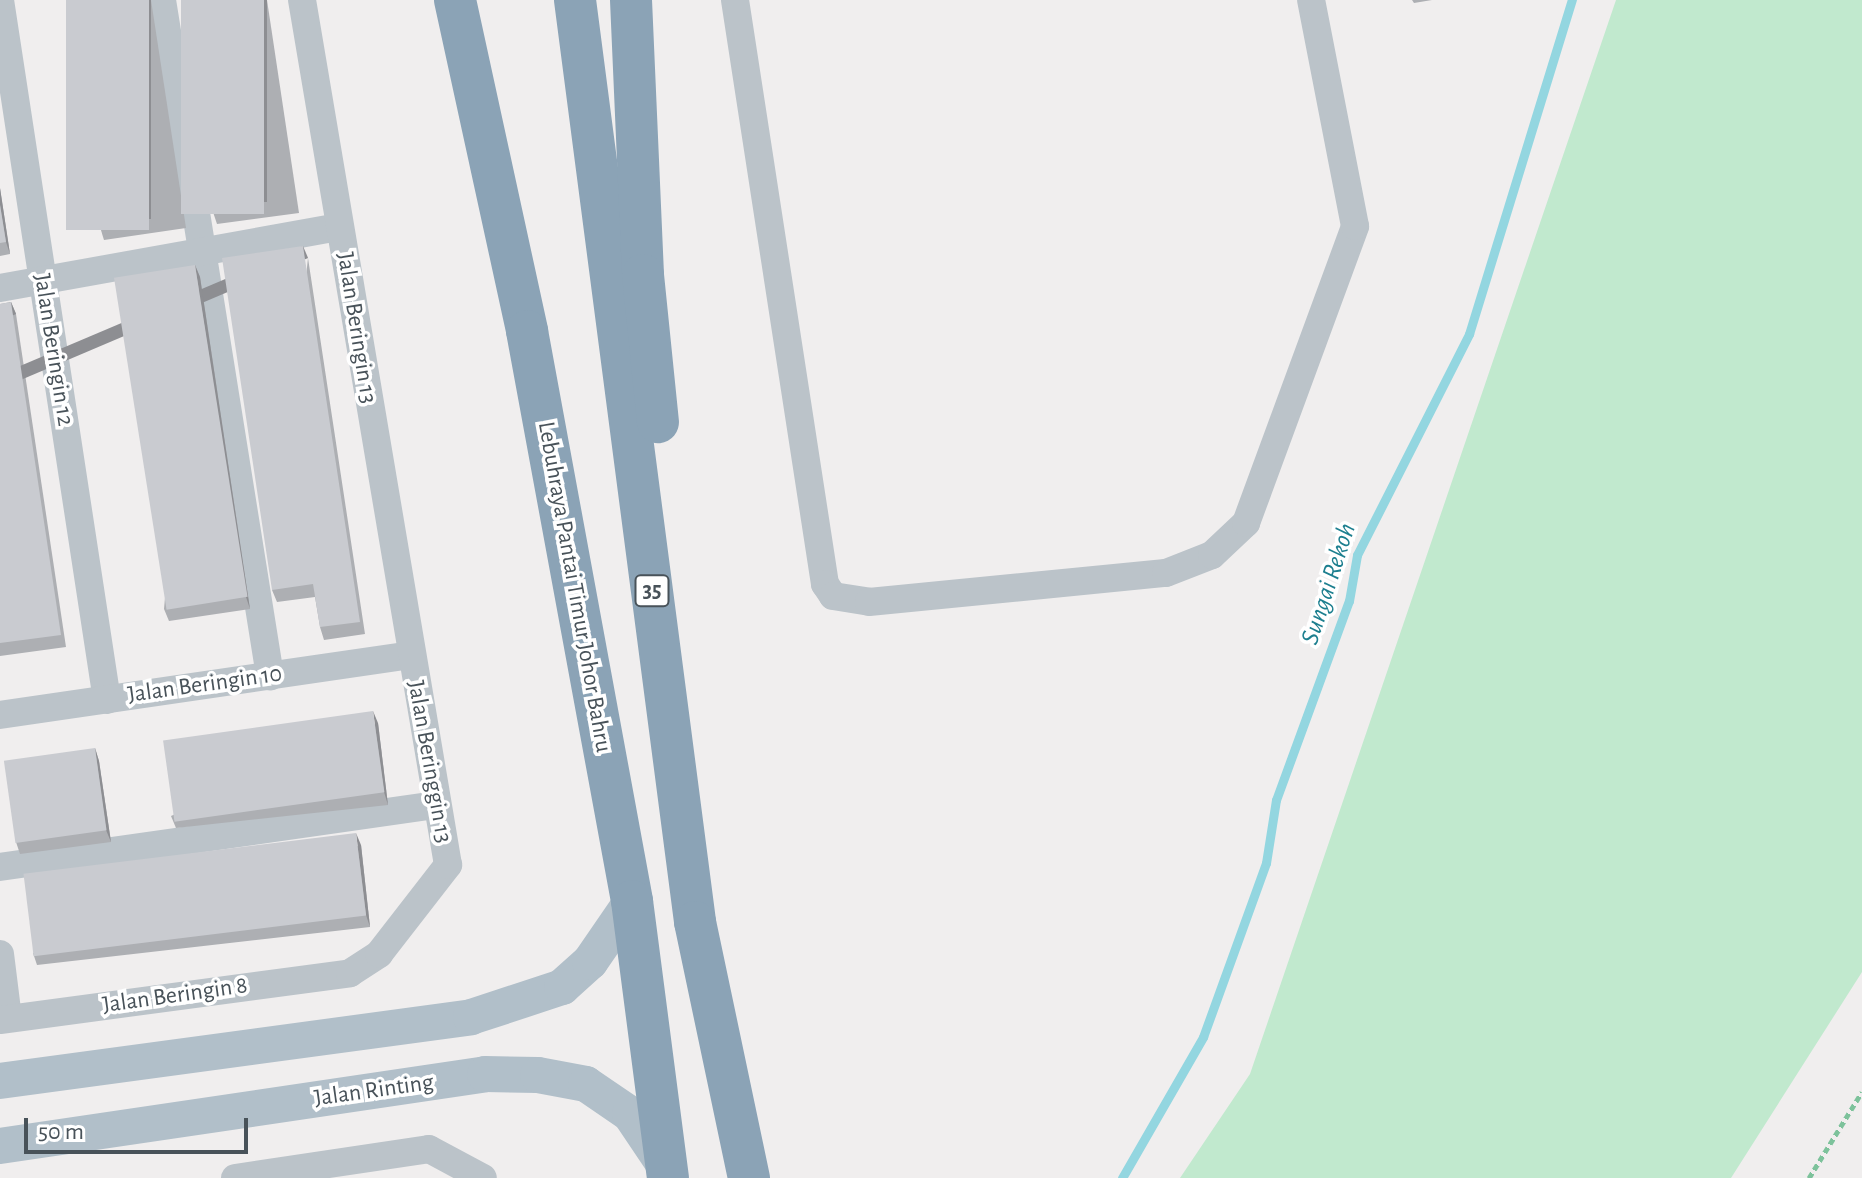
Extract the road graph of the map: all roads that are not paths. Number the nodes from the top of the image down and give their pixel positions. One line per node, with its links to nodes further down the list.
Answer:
1 (0, 0): 11 (street, Jalan Beringin 12)
2 (162, 0): 10 (street)
3 (302, 0): 9 (street, Jalan Beringin 13)
4 (455, 0): 20 (highway, Lebuhraya Pantai Timur Johor Bahru)
5 (575, 0): 18 (highway, 35)
6 (631, 0): 18 (highway)
7 (735, 0): 8 (street)
8 (1311, 0)
9 (339, 227): 10 (street); 13 (street, Jalan Beringin 13)
10 (206, 251): 11 (street); 14 (street)
11 (43, 280): 12 (street); 15 (street, Jalan Beringin 12)
12 (0, 288)
13 (410, 655): 14 (street, Jalan Beringin 10); 17 (street, Jalan Beringgin 13)
14 (270, 676): 15 (street, Jalan Beringin 10)
15 (107, 700): 16 (street, Jalan Beringin 10)
16 (0, 715)
17 (436, 805): 19 (street); 22 (street, Jalan Beringgin 13)
18 (683, 824): 29 (highway, 35)
19 (0, 867)
20 (632, 901): 24 (main road); 26 (highway, Lebuhraya Pantai Timur Johor Bahru)
21 (0, 954): 23 (street)
22 (350, 973): 23 (street, Jalan Beringin 8)
23 (4, 1019)
24 (0, 1081)
25 (0, 1146): 26 (main road, Jalan Rinting)
26 (666, 1172)
27 (235, 1178): 28 (street)
28 (483, 1178)
29 (749, 1178)

